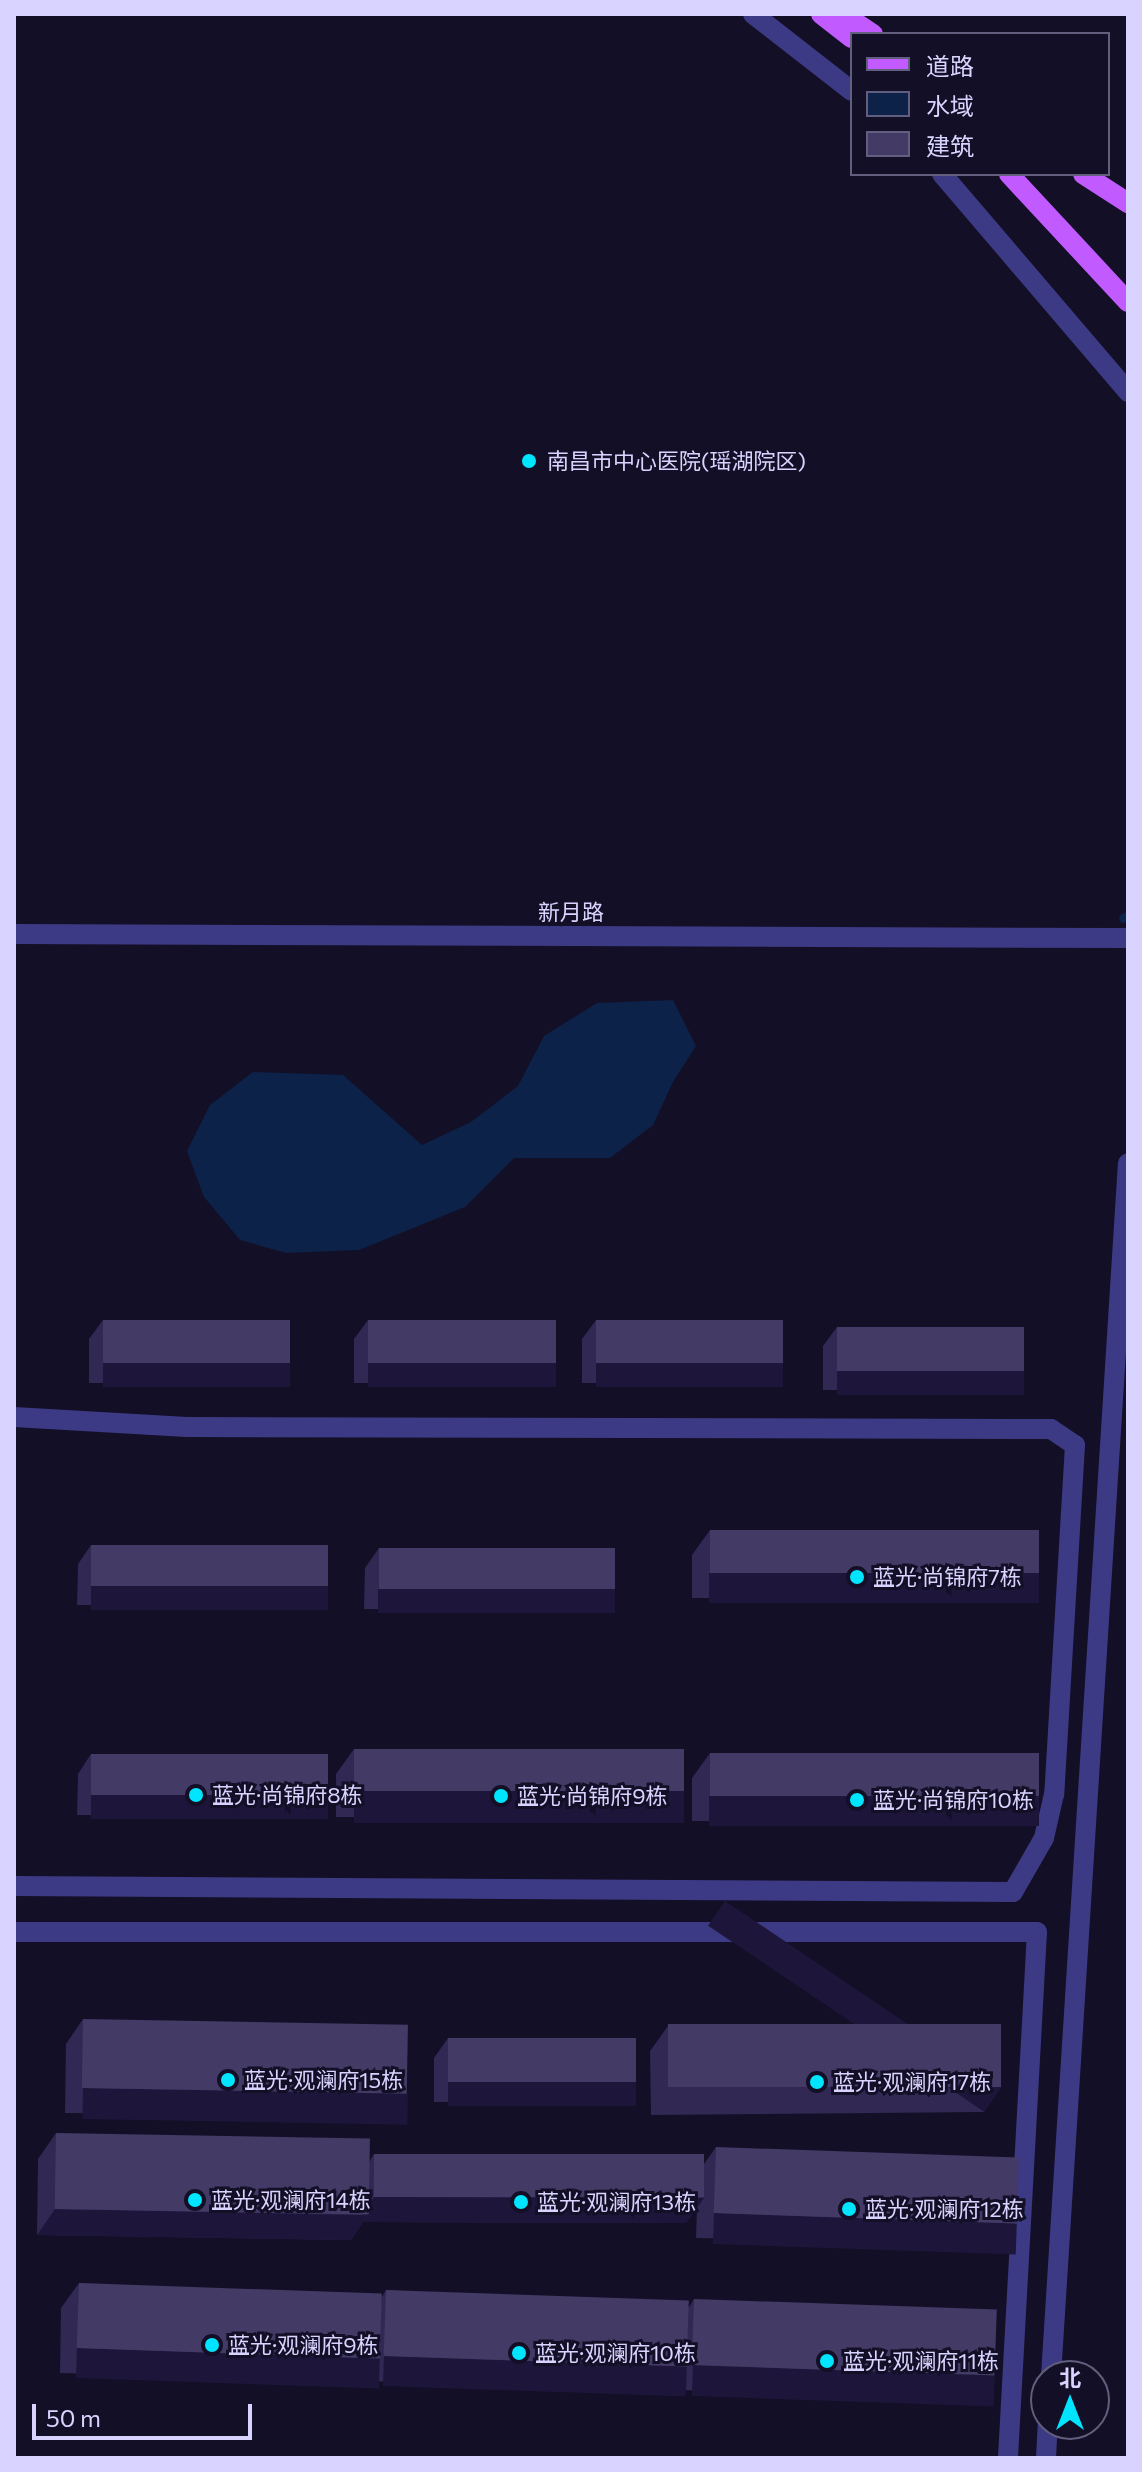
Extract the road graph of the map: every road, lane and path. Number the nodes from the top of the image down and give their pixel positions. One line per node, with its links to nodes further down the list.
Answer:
1 (753, 14): 6 (street)
2 (821, 14): 5 (main road)
3 (843, 14): 4 (main road)
4 (870, 32)
5 (850, 36)
6 (850, 89)
7 (944, 176): 12 (street)
8 (1011, 176): 11 (main road)
9 (1086, 176): 10 (main road)
10 (1128, 203)
11 (1128, 302)
12 (1128, 392)
13 (14, 934): 14 (street, 新月路)
14 (1128, 938)
15 (1128, 1163): 19 (street)
16 (14, 1417): 17 (street)
17 (14, 1886)
18 (14, 1932): 20 (street)
19 (1052, 2360)
20 (1008, 2458)

